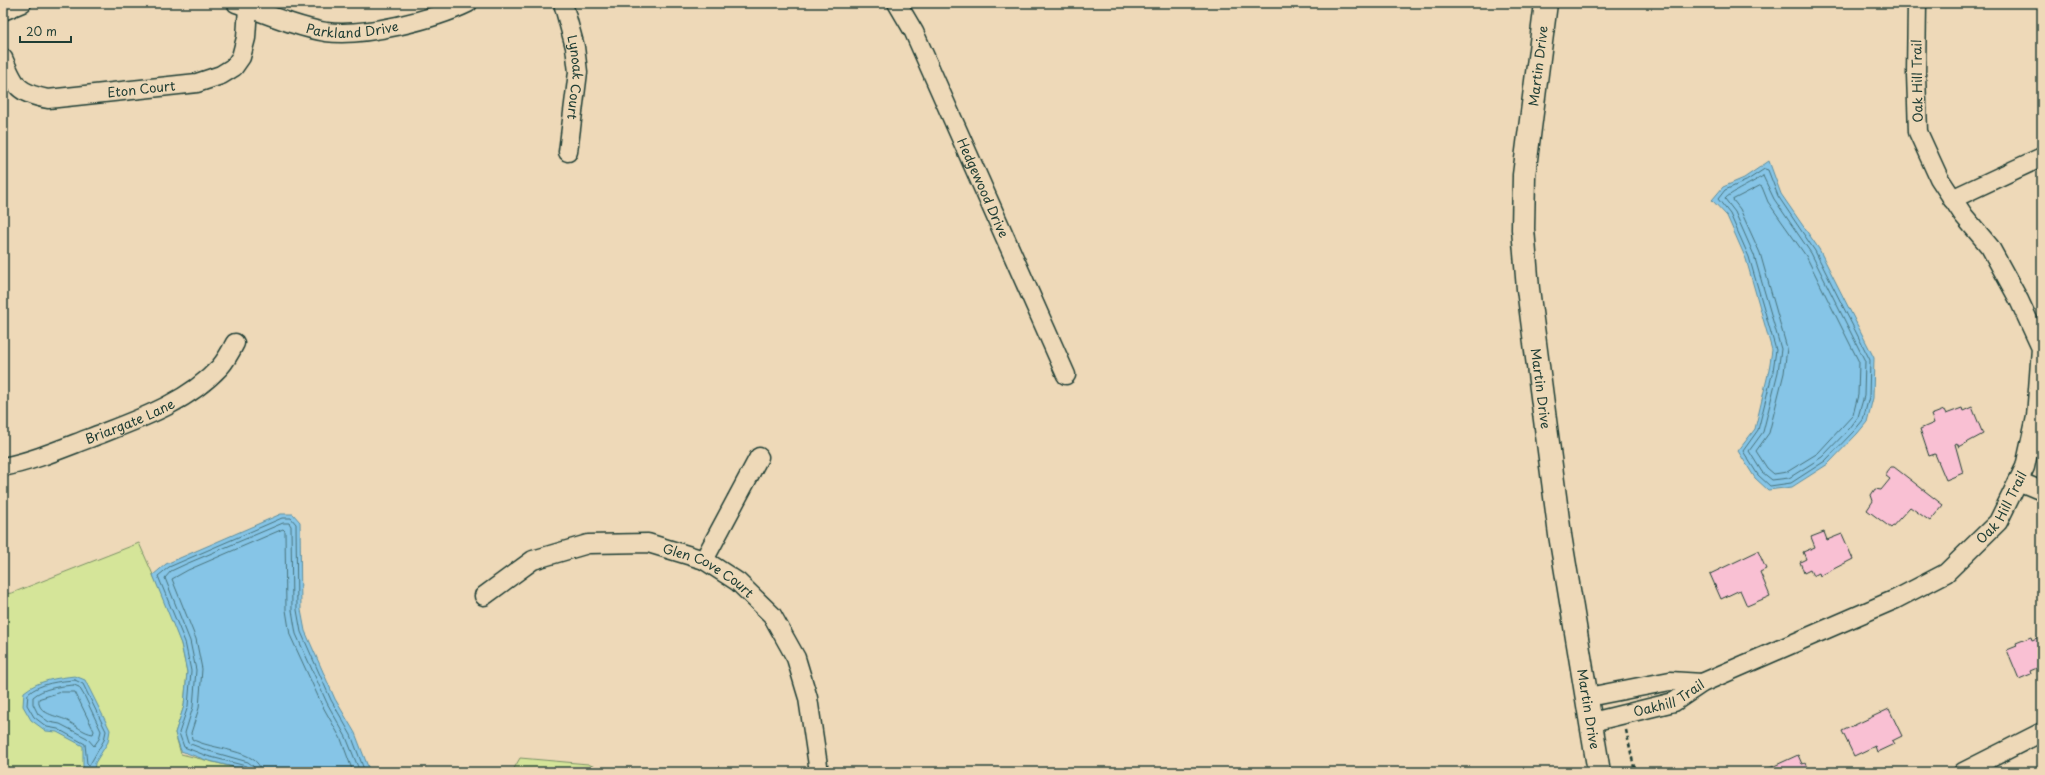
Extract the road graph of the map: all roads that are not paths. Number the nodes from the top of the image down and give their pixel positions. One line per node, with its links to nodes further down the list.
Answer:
1 (22, 3): 8 (street)
2 (468, 3): 7 (street, Parkland Drive)
3 (563, 3): 10 (street, Lynoak Court)
4 (897, 3): 14 (street, Hedgewood Drive)
5 (1546, 3): 22 (street, Martin Drive)
6 (1917, 3): 12 (street, Oak Hill Trail)
7 (242, 5): 9 (street, Eton Court)
8 (3, 11)
9 (3, 58)
10 (568, 152)
11 (2042, 157): 12 (street)
12 (1952, 199): 17 (street, Oak Hill Trail)
13 (235, 343): 16 (street, Briargate Lane)
14 (1066, 374)
15 (759, 457): 19 (street)
16 (3, 467)
17 (2018, 481): 18 (street); 21 (street, Oak Hill Trail)
18 (2042, 491)
19 (704, 560): 20 (street, Glen Cove Court); 25 (street, Glen Cove Court)
20 (484, 596)
21 (1702, 683): 22 (street, Oakhill Trail); 23 (street, Oakhill Trail)
22 (1588, 697): 23 (street, Martin Drive)
23 (1592, 722): 26 (street, Martin Drive)
24 (2042, 732): 27 (street)
25 (819, 772)
26 (1599, 772)
27 (1963, 772)

